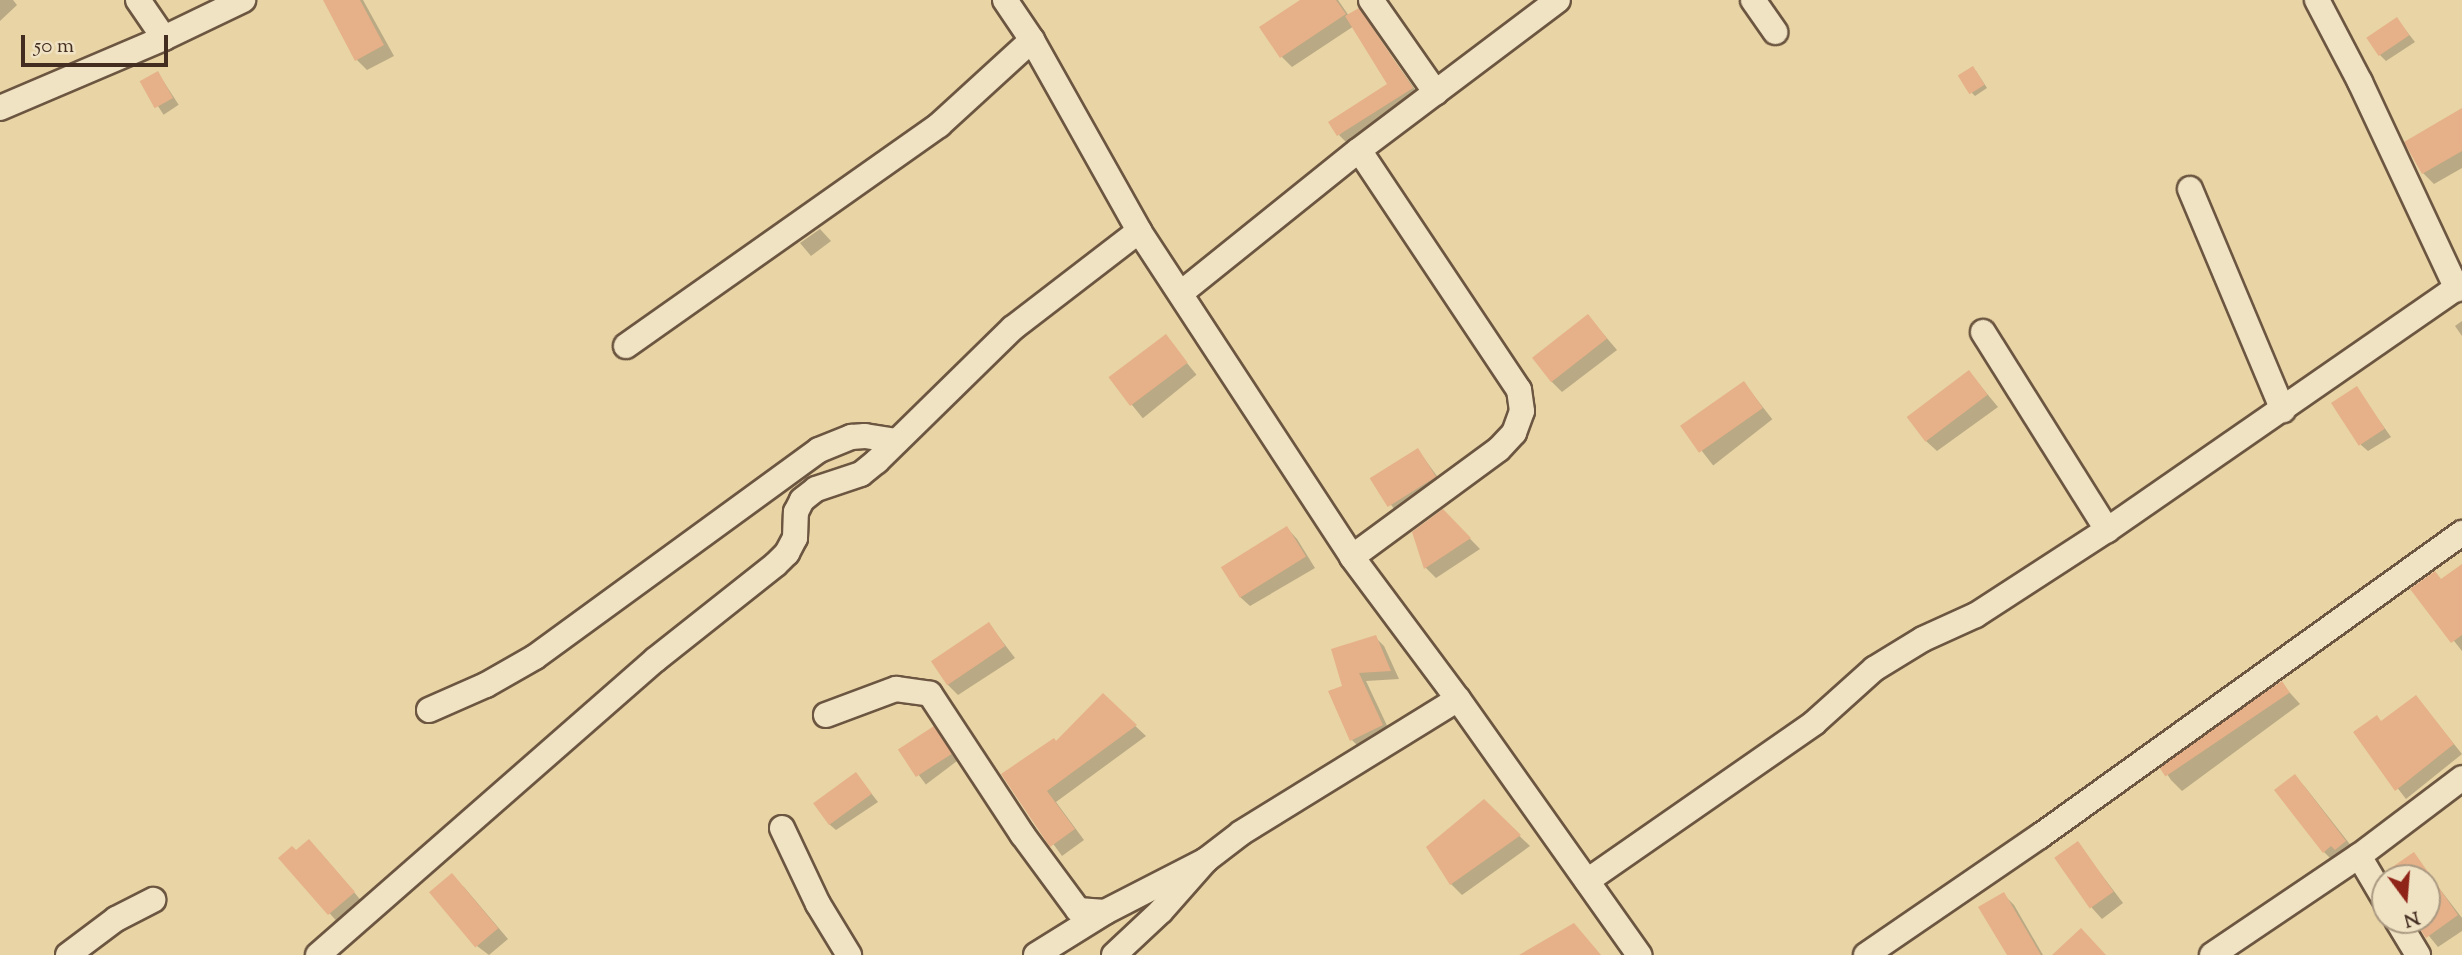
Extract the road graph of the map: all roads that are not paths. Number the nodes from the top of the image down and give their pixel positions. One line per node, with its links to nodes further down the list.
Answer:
1 (138, 0): 9 (street)
2 (243, 0): 9 (street)
3 (1005, 0): 10 (street)
4 (1371, 0): 11 (street)
5 (1558, 0): 11 (street)
6 (1753, 0): 8 (street)
7 (2317, 0): 16 (street)
8 (1775, 32)
9 (164, 38): 12 (street)
10 (1032, 40): 15 (street); 19 (street)
11 (1436, 93): 13 (street)
12 (0, 108)
13 (1359, 150): 17 (street); 24 (street)
14 (2190, 189): 20 (street)
15 (1139, 231): 17 (street); 21 (street)
16 (2459, 286): 20 (street)
17 (1181, 293): 24 (street)
18 (1983, 332): 22 (street)
19 (626, 346)
20 (2283, 410): 22 (street)
21 (897, 442): 26 (street); 38 (street)
22 (2107, 530): 33 (street)
23 (2462, 533): 43 (street)
24 (1352, 557): 25 (street)
25 (1458, 699): 31 (street); 33 (street)
26 (429, 710)
27 (826, 715): 35 (street)
28 (2462, 778): 30 (street)
29 (782, 828): 39 (street)
30 (2359, 856): 32 (street); 44 (street)
31 (1206, 860): 35 (street); 41 (street)
32 (2371, 876)
33 (1587, 881): 42 (street)
34 (153, 900): 37 (street)
35 (1105, 912): 40 (street)
36 (2405, 934): 45 (street)
37 (68, 955)
38 (318, 955)
39 (849, 955)
40 (1036, 955)
41 (1114, 955)
42 (1639, 955)
43 (1866, 955)
44 (2212, 955)
45 (2418, 955)

